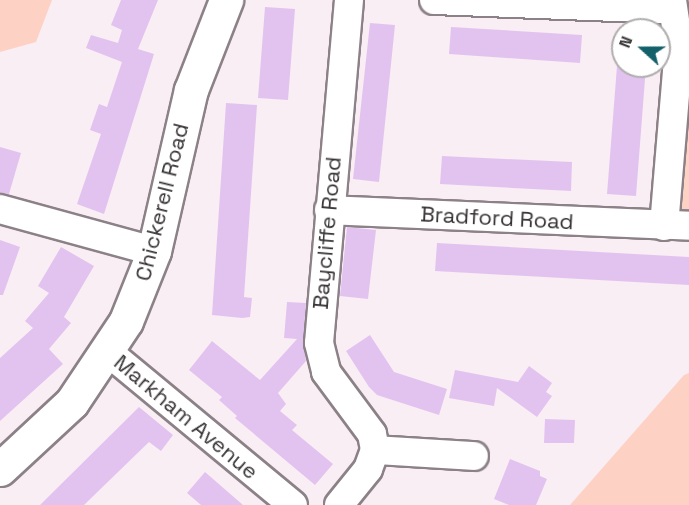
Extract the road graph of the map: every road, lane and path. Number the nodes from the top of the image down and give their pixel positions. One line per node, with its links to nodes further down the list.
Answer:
1 (226, 0): 9 (main road, Chickerell Road)
2 (349, 0): 7 (street, Baycliffe Road)
3 (434, 0): 4 (street)
4 (671, 4): 5 (street, Bradford Road)
5 (684, 50): 8 (street, Bradford Road)
6 (0, 209): 9 (street)
7 (330, 210): 8 (street, Bradford Road); 11 (street, Baycliffe Road)
8 (676, 226)
9 (154, 251): 10 (main road, Chickerell Road)
10 (108, 352): 13 (main road, Chickerell Road); 14 (street, Markham Avenue)
11 (375, 450): 12 (street); 15 (street)
12 (474, 456)
13 (0, 469)
14 (293, 505)
15 (339, 505)

